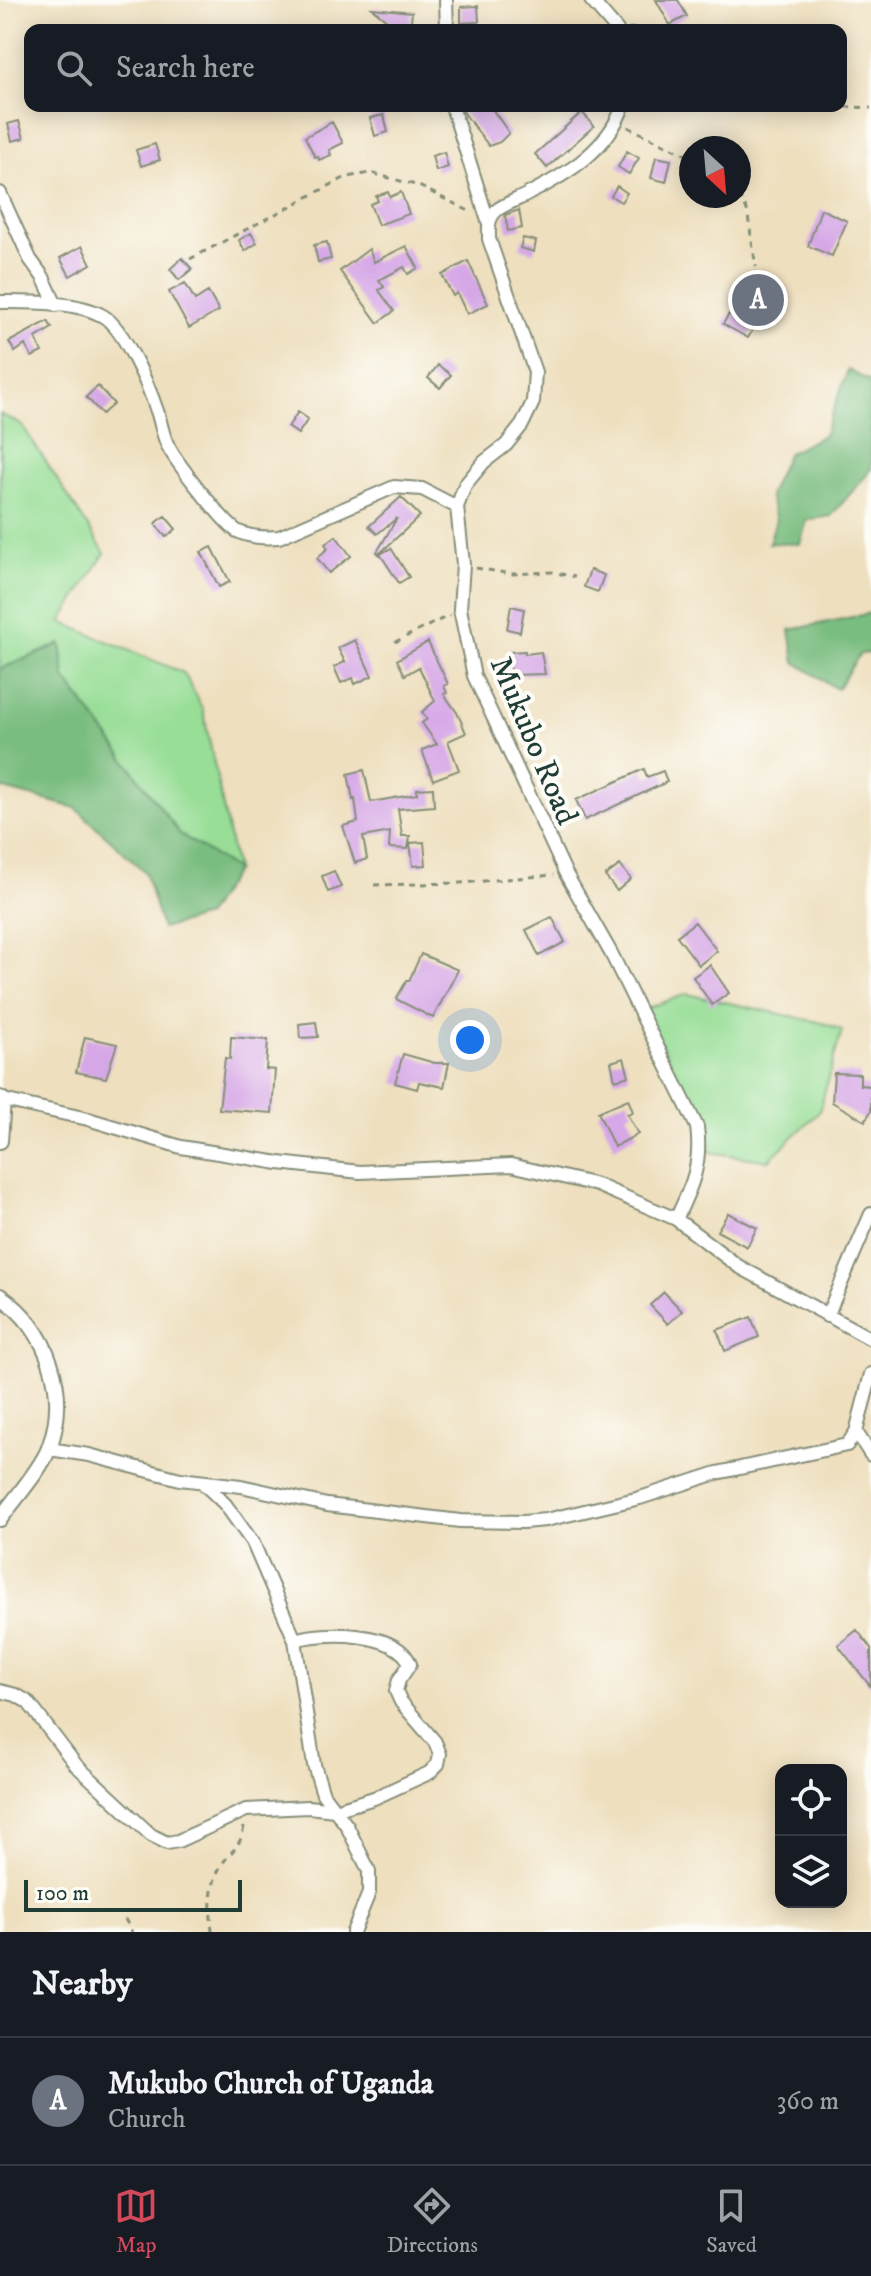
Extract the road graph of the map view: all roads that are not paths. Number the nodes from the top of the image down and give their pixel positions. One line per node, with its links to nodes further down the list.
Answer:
1 (446, 0): 3 (street)
2 (591, 0): 4 (street)
3 (447, 24)
4 (612, 24)
5 (454, 112): 8 (street)
6 (621, 112): 8 (street)
7 (0, 193): 10 (street)
8 (488, 221): 11 (street)
9 (0, 302): 10 (street)
10 (56, 305): 11 (street)
11 (457, 507): 15 (street, Mukubo Road)
12 (2, 1099): 13 (street); 15 (street)
13 (0, 1141)
14 (871, 1214): 17 (street)
15 (676, 1219): 17 (street)
16 (0, 1296): 21 (street)
17 (827, 1316): 18 (street)
18 (871, 1339)
19 (871, 1374): 20 (street)
20 (856, 1432): 22 (street); 23 (street)
21 (49, 1449): 23 (street); 24 (street)
22 (871, 1455)
23 (203, 1483): 25 (street)
24 (0, 1519)
25 (295, 1640): 27 (street); 27 (street)
26 (0, 1691): 27 (street)
27 (335, 1810): 28 (street)
28 (353, 1932)

